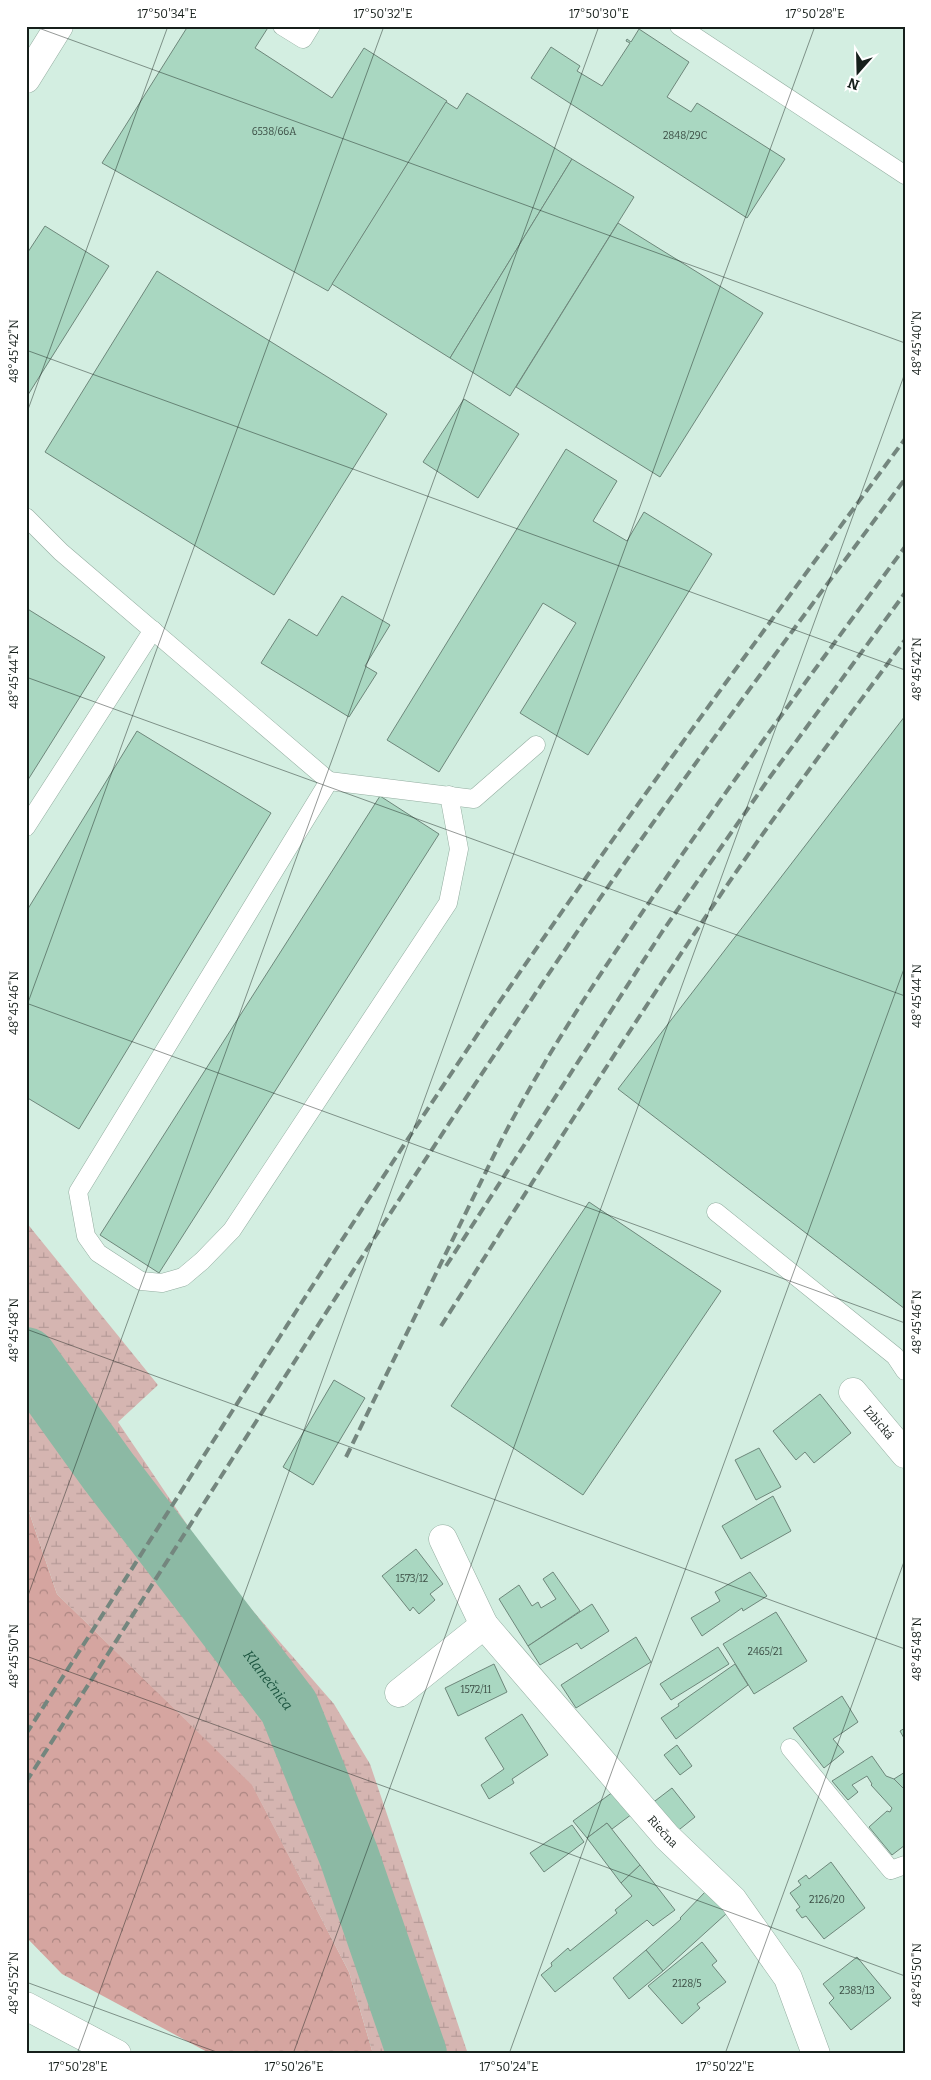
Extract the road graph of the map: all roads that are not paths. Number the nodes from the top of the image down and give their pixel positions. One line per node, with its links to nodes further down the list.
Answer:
1 (59, 26): 5 (street)
2 (282, 26): 3 (lane)
3 (311, 26)
4 (680, 27): 6 (lane)
5 (26, 79)
6 (905, 175)
7 (26, 517): 8 (lane)
8 (153, 630): 10 (lane); 12 (lane)
9 (536, 746): 11 (lane)
10 (329, 781): 11 (lane); 11 (lane)
11 (449, 796)
12 (26, 827)
13 (716, 1212): 14 (lane)
14 (905, 1370)
15 (853, 1392): 16 (street, Izbická)
16 (905, 1454)
17 (443, 1539): 18 (street, Riečna)
18 (484, 1625): 19 (street); 24 (street, Riečna)
19 (399, 1693)
20 (790, 1748): 21 (lane)
21 (905, 1865)
22 (26, 2006): 23 (street)
23 (117, 2054)
24 (816, 2054)

